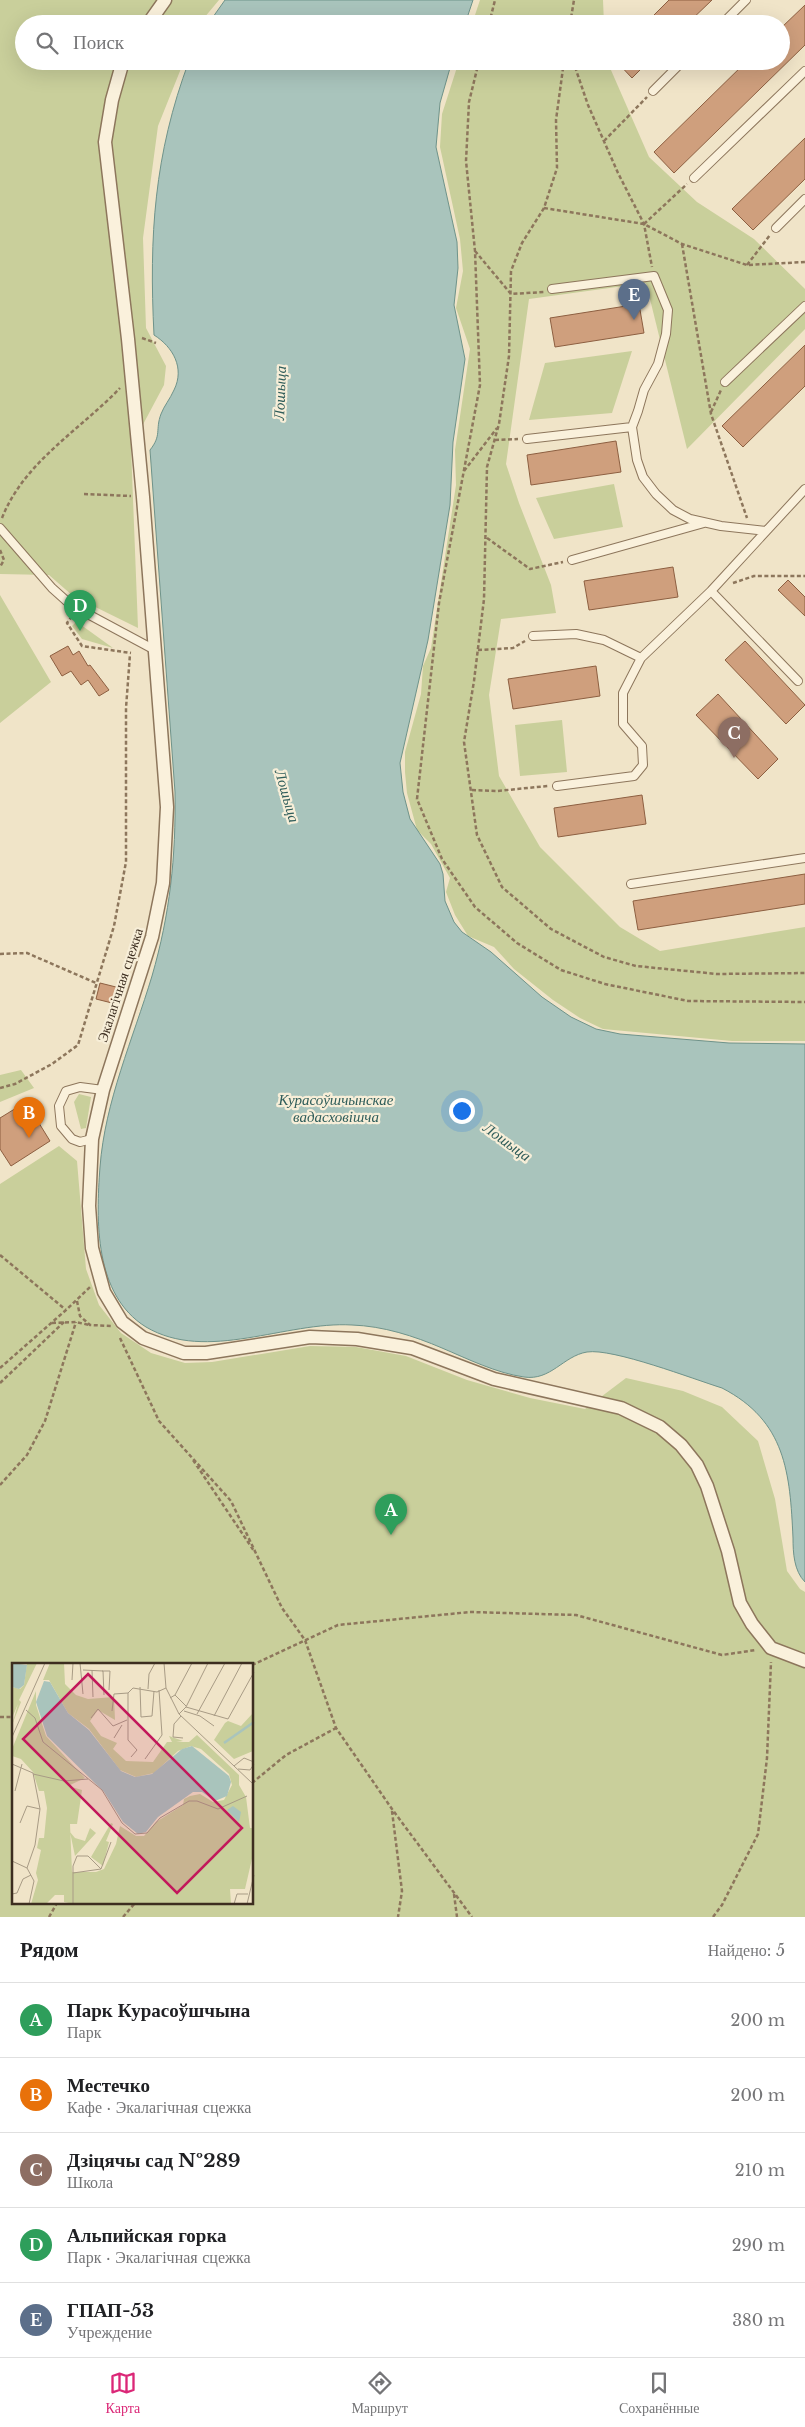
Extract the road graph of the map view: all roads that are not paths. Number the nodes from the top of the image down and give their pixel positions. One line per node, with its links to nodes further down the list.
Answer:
1 (165, 0): 3 (street)
2 (746, 0): 4 (lane)
3 (154, 15)
4 (731, 15)
5 (120, 70): 24 (street, Экалагічная сцежка)
6 (674, 70): 8 (lane)
7 (805, 71): 9 (lane)
8 (653, 91)
9 (694, 178)
10 (805, 199): 11 (lane)
11 (776, 228)
12 (552, 289): 15 (lane)
13 (805, 306): 14 (lane)
14 (725, 382)
15 (632, 427): 16 (lane); 18 (lane)
16 (527, 439)
17 (805, 489): 20 (lane)
18 (704, 523): 20 (lane); 21 (lane)
19 (0, 528): 24 (lane)
20 (766, 531): 22 (lane)
21 (572, 560)
22 (711, 591): 25 (lane); 26 (lane)
23 (533, 636): 25 (lane)
24 (153, 649): 30 (street, Экалагічная сцежка)
25 (641, 658): 27 (lane)
26 (798, 681)
27 (557, 786)
28 (805, 858): 29 (lane)
29 (631, 884)
30 (103, 1090): 31 (street, Экалагічная сцежка); 31 (lane)
31 (92, 1140): 32 (street, Экалагічная сцежка)
32 (805, 1661)

